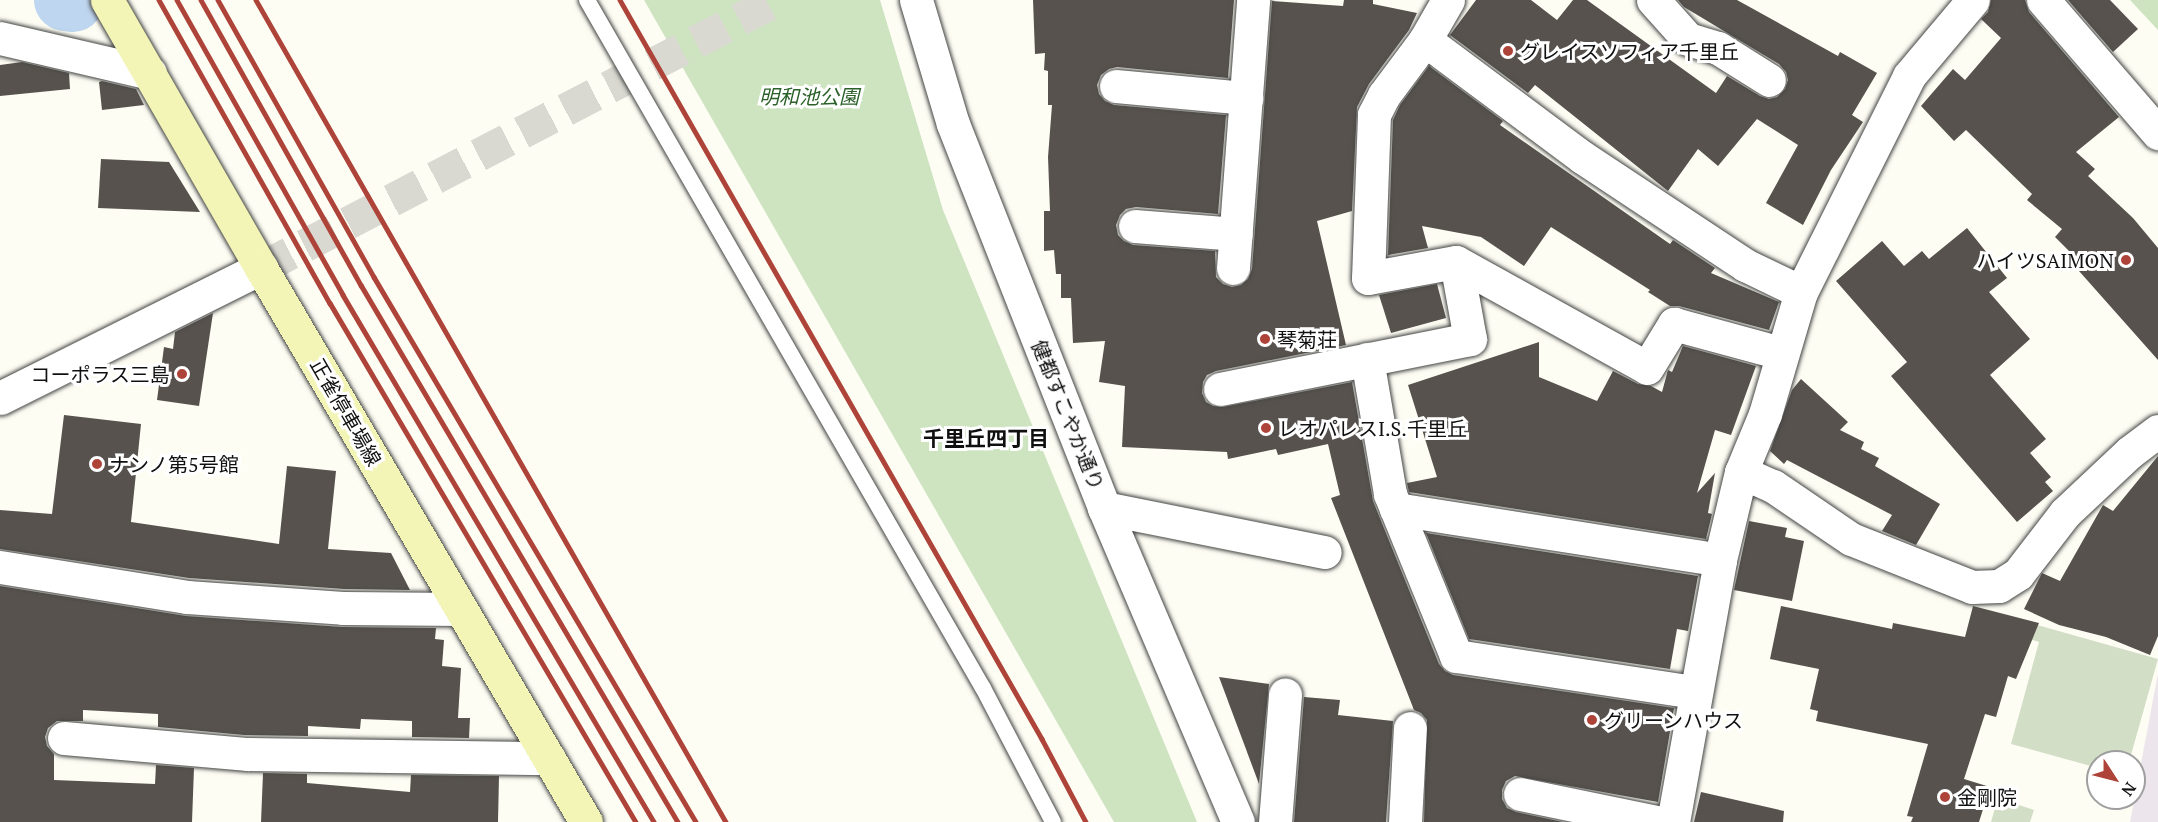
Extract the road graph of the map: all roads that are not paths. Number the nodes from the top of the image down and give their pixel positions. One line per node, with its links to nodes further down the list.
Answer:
1 (107, 0): 11 (main road, 正雀停車場線)
2 (587, 0): 41 (lane)
3 (916, 0): 28 (street, 健都すこやか通り)
4 (1253, 0): 14 (street)
5 (1448, 0): 10 (street)
6 (1653, 0): 12 (street)
7 (1973, 0): 21 (street)
8 (2043, 0): 15 (street)
9 (0, 38): 11 (street)
10 (1425, 40): 18 (street); 21 (street)
11 (150, 73): 19 (main road, 正雀停車場線)
12 (1768, 80)
13 (1116, 86): 14 (street)
14 (1246, 98): 17 (street)
15 (2158, 133)
16 (1136, 226): 17 (street)
17 (1236, 234): 20 (street)
18 (1456, 262): 22 (street); 23 (street)
19 (261, 268): 25 (street); 33 (main road, 正雀停車場線)
20 (1233, 268)
21 (1801, 292): 22 (street)
22 (1781, 353): 27 (street)
23 (1367, 359): 24 (street); 29 (street)
24 (1220, 388)
25 (0, 398)
26 (2158, 431): 27 (street)
27 (1741, 472): 31 (street)
28 (1104, 508): 30 (street); 42 (street, 健都すこやか通り)
29 (1396, 508): 31 (street); 34 (street)
30 (1325, 552)
31 (1720, 560): 34 (street)
32 (0, 567): 33 (street)
33 (461, 609): 38 (main road, 正雀停車場線)
34 (1694, 692): 46 (street)
35 (1284, 694): 43 (street)
36 (1410, 728): 44 (street)
37 (64, 738): 38 (street)
38 (549, 758): 40 (main road, 正雀停車場線)
39 (1520, 794): 45 (street)
40 (586, 822)
41 (1053, 822)
42 (1238, 822)
43 (1275, 822)
44 (1405, 822)
45 (1657, 822)
46 (1672, 822)

